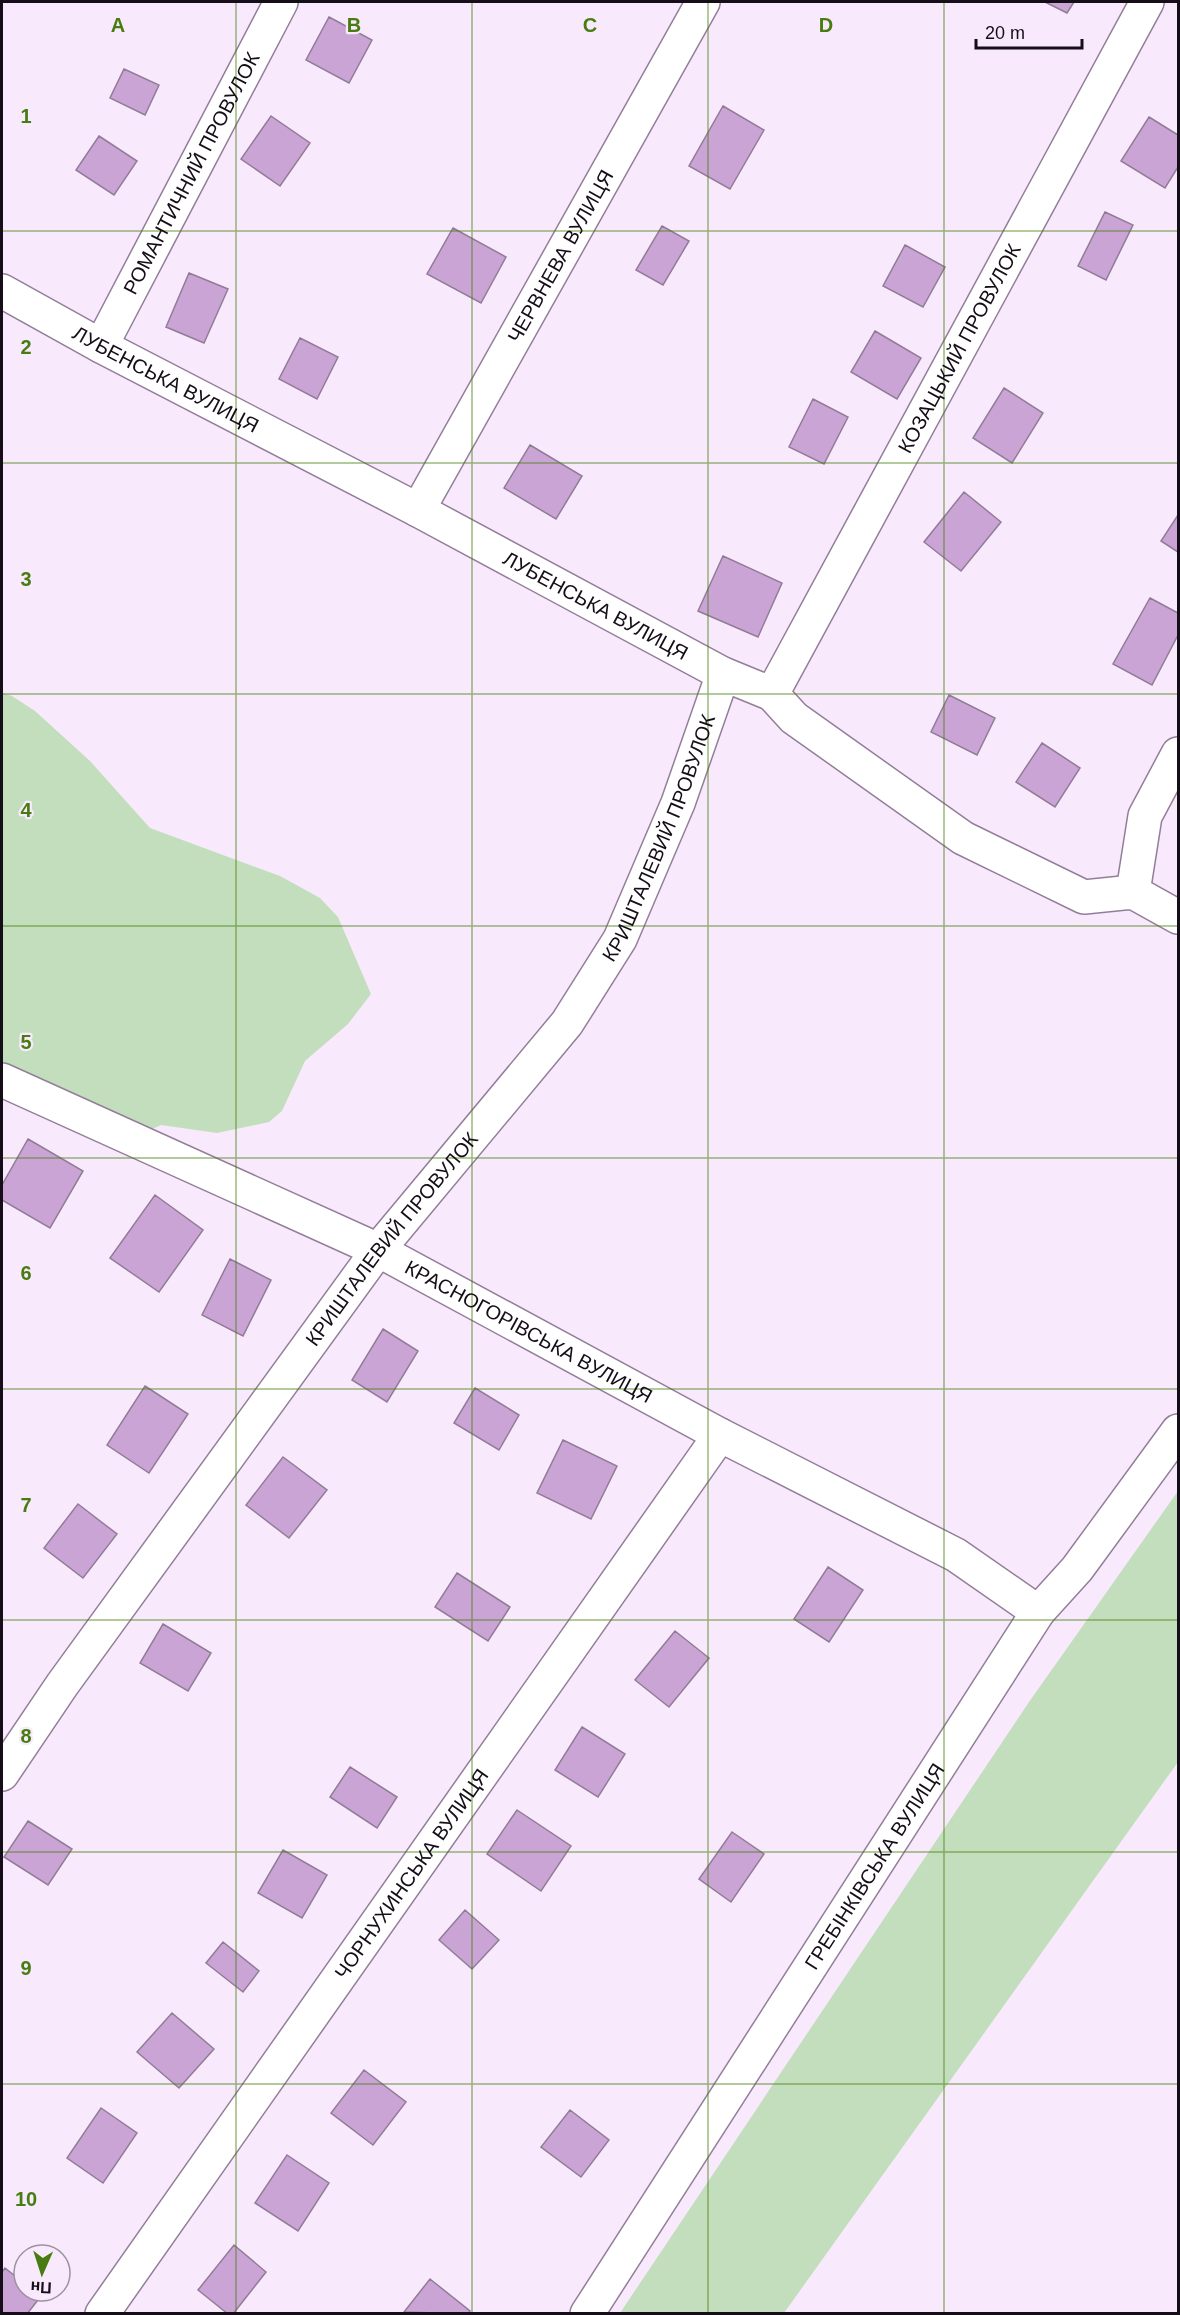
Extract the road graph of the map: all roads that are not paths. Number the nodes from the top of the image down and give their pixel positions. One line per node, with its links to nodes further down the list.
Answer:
1 (281, 2): 5 (street, РОМАНТИЧНИЙ ПРОВУЛОК)
2 (703, 2): 6 (street, ЧЕРВНЕВА ВУЛИЦЯ)
3 (1147, 2): 8 (street, КОЗАЦЬКИЙ ПРОВУЛОК)
4 (2, 291): 5 (street, ЛУБЕНСЬКА ВУЛИЦЯ)
5 (101, 346): 6 (street, ЛУБЕНСЬКА ВУЛИЦЯ)
6 (417, 510): 7 (street, ЛУБЕНСЬКА ВУЛИЦЯ)
7 (723, 674): 8 (street, ЛУБЕНСЬКА ВУЛИЦЯ); 13 (street, КРИШТАЛЕВИЙ ПРОВУЛОК)
8 (772, 694): 10 (street, ЛУБЕНСЬКА ВУЛИЦЯ)
9 (1179, 754): 10 (street)
10 (1133, 892): 11 (street)
11 (1179, 916)
12 (8, 1088): 13 (street, КРАСНОГОРІВСЬКА ВУЛИЦЯ)
13 (378, 1250): 15 (street, КРАСНОГОРІВСЬКА ВУЛИЦЯ); 17 (street, КРИШТАЛЕВИЙ ПРОВУЛОК)
14 (1179, 1431): 16 (street, ГРЕБІНКІВСЬКА ВУЛИЦЯ)
15 (720, 1435): 16 (street, КРАСНОГОРІВСЬКА ВУЛИЦЯ); 18 (street, ЧОРНУХИНСЬКА ВУЛИЦЯ)
16 (1038, 1612): 19 (street, ГРЕБІНКІВСЬКА ВУЛИЦЯ)
17 (2, 1774)
18 (102, 2313)
19 (587, 2313)

